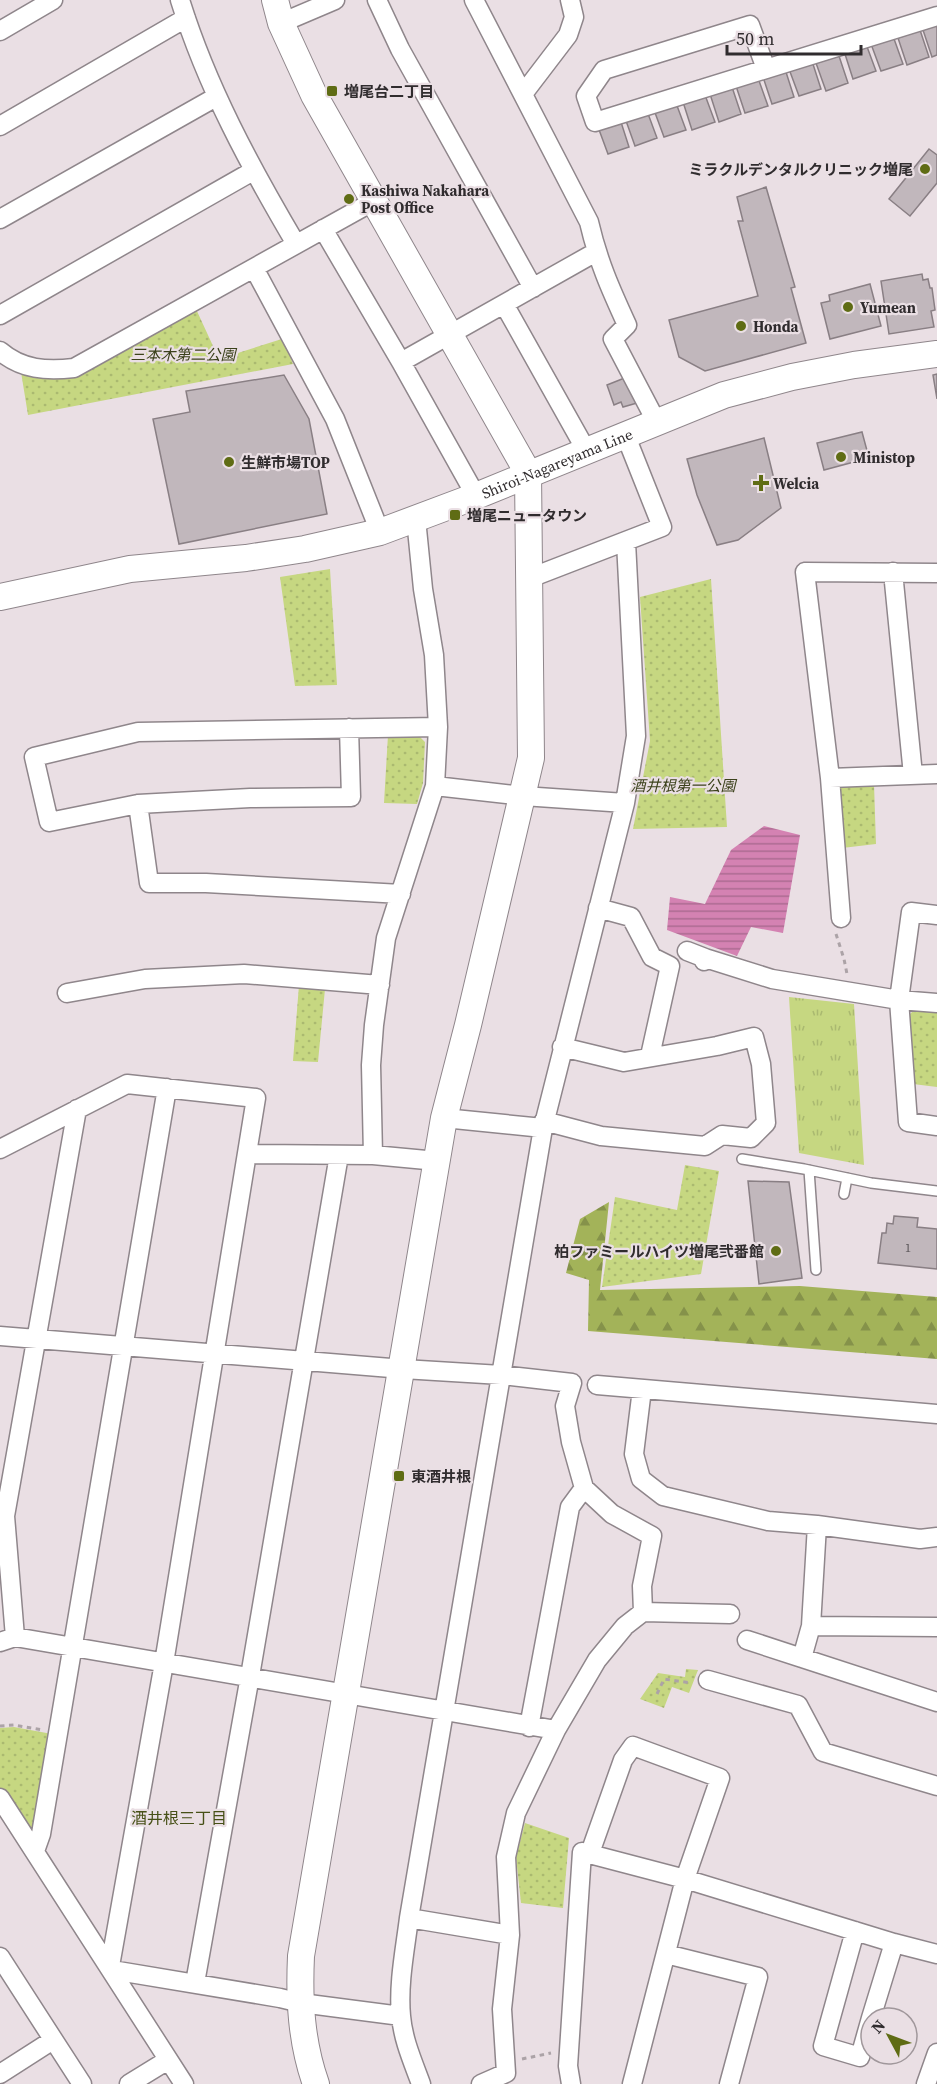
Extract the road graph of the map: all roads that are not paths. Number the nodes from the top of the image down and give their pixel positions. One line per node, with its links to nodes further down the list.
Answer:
1 (52, 0): 9 (street)
2 (335, 0): 7 (street)
3 (377, 0): 21 (street)
4 (474, 0): 11 (street)
5 (570, 0): 11 (street)
6 (183, 9): 12 (street); 13 (street)
7 (278, 11): 15 (street)
8 (937, 16): 10 (street)
9 (0, 31)
10 (766, 69): 10 (street)
11 (523, 94): 19 (street)
12 (216, 97): 14 (street); 16 (street)
13 (0, 126)
14 (253, 171): 18 (street); 23 (street)
15 (374, 201): 17 (street); 24 (street)
16 (0, 219)
17 (322, 229): 18 (street); 27 (street)
18 (296, 244): 20 (street)
19 (596, 252): 21 (street); 28 (street)
20 (254, 268): 25 (street); 34 (street)
21 (533, 288): 22 (street)
22 (504, 304): 24 (street); 30 (street)
23 (0, 315)
24 (450, 334): 27 (street); 31 (street)
25 (0, 351)
26 (937, 354): 28 (street, Shiroi-Nagareyama Line)
27 (401, 362): 32 (street)
28 (656, 421): 29 (street, Shiroi-Nagareyama Line)
29 (625, 434): 30 (street, Shiroi-Nagareyama Line); 35 (street)
30 (586, 450): 31 (street, Shiroi-Nagareyama Line)
31 (528, 473): 32 (street, Shiroi-Nagareyama Line); 38 (street)
32 (476, 496): 33 (street, Shiroi-Nagareyama Line)
33 (417, 519): 34 (street, Shiroi-Nagareyama Line); 40 (street)
34 (380, 532): 39 (street, Shiroi-Nagareyama Line)
35 (626, 542): 38 (street); 47 (street)
36 (892, 572): 37 (street); 43 (street); 44 (street)
37 (937, 573)
38 (530, 578): 46 (street)
39 (0, 597)
40 (438, 727): 41 (street); 45 (street)
41 (349, 728): 48 (street); 48 (street)
42 (937, 774): 43 (street)
43 (913, 775): 44 (street)
44 (830, 778): 52 (street)
45 (435, 786): 46 (street); 49 (street)
46 (524, 796): 47 (street); 62 (street)
47 (625, 803): 50 (street)
48 (138, 804): 49 (street)
49 (401, 894): 54 (street)
50 (598, 908): 58 (street); 59 (street)
51 (937, 915): 56 (street)
52 (841, 918)
53 (687, 951): 56 (street)
54 (380, 985): 55 (street); 68 (street)
55 (67, 993)
56 (899, 1000): 57 (street); 64 (street)
57 (937, 1003)
58 (562, 1047): 59 (street); 63 (street)
59 (650, 1056): 63 (street)
60 (167, 1088): 61 (street); 66 (street); 78 (street)
61 (77, 1109): 65 (street); 77 (street)
62 (444, 1118): 63 (street); 70 (street)
63 (544, 1125): 82 (street)
64 (937, 1126)
65 (0, 1149)
66 (247, 1154): 67 (street); 79 (street)
67 (339, 1155): 68 (street); 80 (street)
68 (373, 1155): 70 (street)
69 (741, 1159): 71 (lane)
70 (437, 1161): 81 (street)
71 (809, 1170): 72 (lane); 75 (lane)
72 (847, 1178): 73 (lane); 74 (lane)
73 (937, 1191)
74 (844, 1194)
75 (816, 1270)
76 (0, 1336): 77 (street)
77 (38, 1339): 78 (street); 87 (street)
78 (125, 1346): 79 (street); 96 (street)
79 (213, 1353): 80 (street); 98 (street)
80 (303, 1361): 81 (street); 99 (street)
81 (403, 1369): 82 (street); 101 (street)
82 (501, 1375): 86 (street); 103 (street)
83 (597, 1386): 84 (street)
84 (642, 1389): 85 (street); 88 (street)
85 (937, 1414)
86 (584, 1488): 90 (street); 104 (street)
87 (2, 1514): 94 (street)
88 (818, 1525): 89 (street); 92 (street)
89 (937, 1537)
90 (643, 1612): 91 (street); 105 (street)
91 (730, 1614)
92 (811, 1626): 93 (street); 97 (street)
93 (937, 1627)
94 (8, 1640): 96 (street)
95 (747, 1640): 97 (street)
96 (74, 1648): 98 (street); 108 (street)
97 (802, 1658): 102 (street)
98 (164, 1663): 99 (street); 118 (street)
99 (250, 1676): 101 (street); 119 (street)
100 (708, 1680): 106 (street)
101 (345, 1694): 103 (street); 120 (street)
102 (937, 1702)
103 (445, 1712): 104 (street); 111 (street)
104 (528, 1727): 105 (street)
105 (556, 1730): 113 (street)
106 (937, 1786)
107 (0, 1798): 108 (street)
108 (35, 1851): 118 (street)
109 (590, 1854): 110 (street); 110 (street); 134 (street)
110 (685, 1879): 112 (street); 115 (street)
111 (409, 1918): 113 (street); 122 (street)
112 (855, 1931): 114 (street); 125 (street)
113 (510, 1935): 133 (street)
114 (894, 1943): 116 (street); 121 (street)
115 (666, 1954): 135 (street); 136 (street)
116 (937, 1954)
117 (0, 1957): 123 (street)
118 (111, 1968): 119 (street); 126 (street)
119 (195, 1983): 120 (street)
120 (301, 2003): 122 (street); 131 (street)
121 (875, 2006)
122 (401, 2016): 132 (street)
123 (54, 2040): 127 (street); 128 (street)
124 (937, 2053): 137 (street)
125 (859, 2057)
126 (168, 2060): 129 (street); 130 (street)
127 (0, 2074)
128 (82, 2084)
129 (129, 2084)
130 (184, 2084)
131 (316, 2084)
132 (421, 2084)
133 (481, 2084)
134 (571, 2084)
135 (632, 2084)
136 (729, 2084)
137 (926, 2084)

